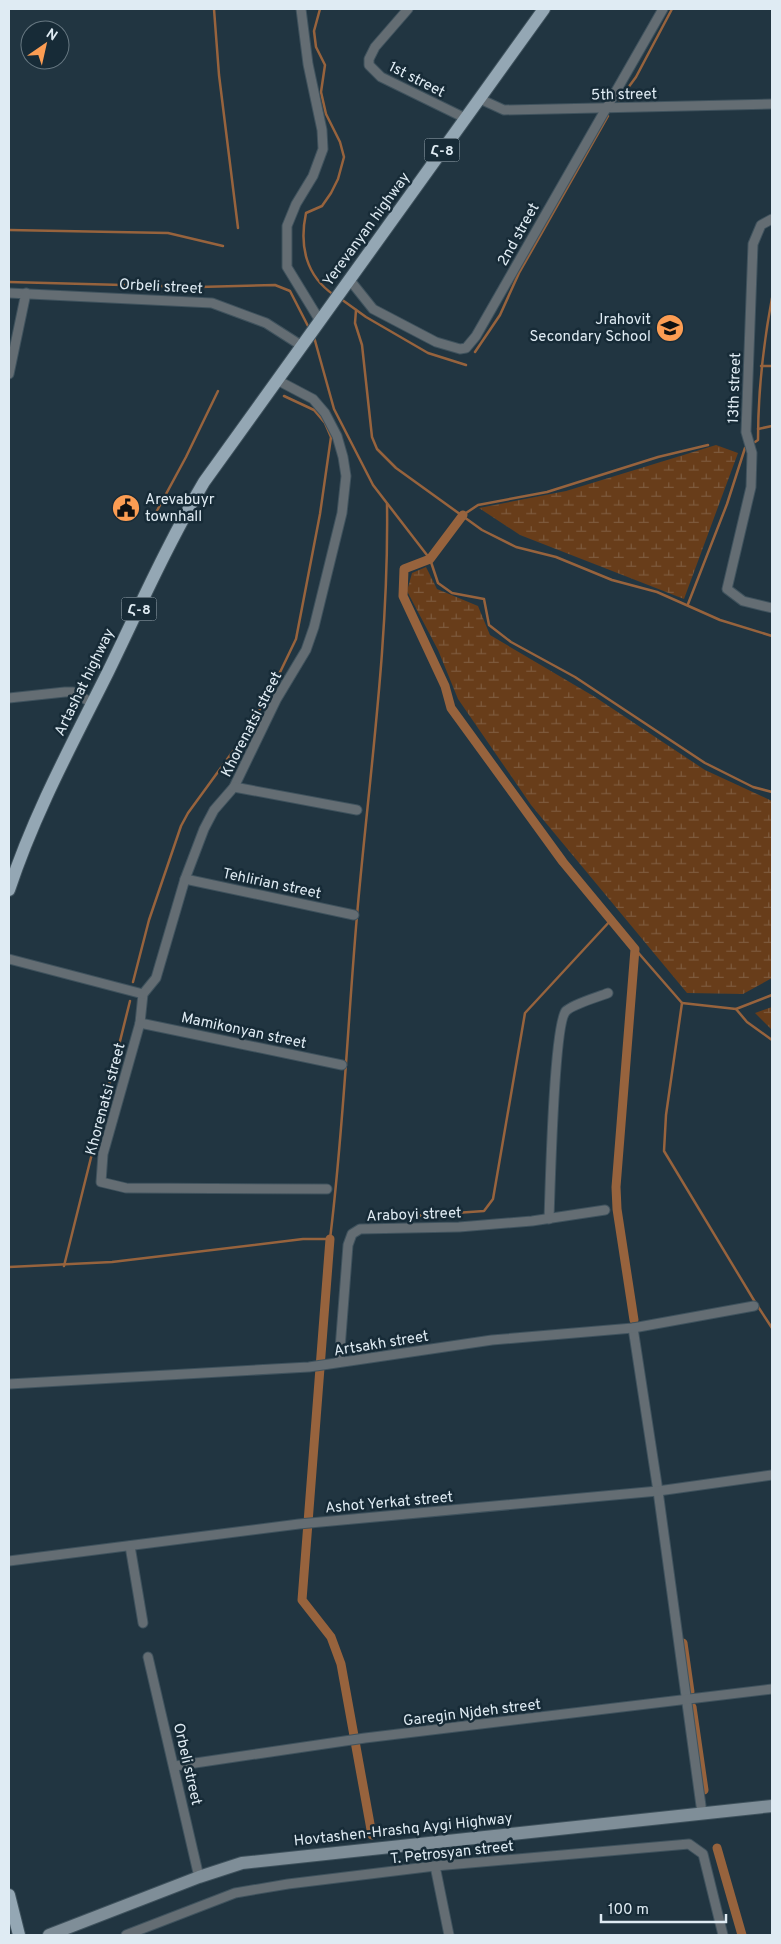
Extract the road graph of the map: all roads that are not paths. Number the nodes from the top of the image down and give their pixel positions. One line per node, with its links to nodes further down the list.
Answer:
1 (301, 9): 14 (street)
2 (393, 9): 5 (street)
3 (544, 9): 6 (main road, Yerevanyan highway / Հ-8)
4 (663, 9): 8 (street, 2nd street)
5 (405, 11): 9 (street, 1st street)
6 (480, 99): 8 (street, 5th street); 9 (main road, Yerevanyan highway / Հ-8)
7 (772, 104): 8 (street, 5th street)
8 (606, 108): 11 (street, 2nd street)
9 (465, 118): 11 (main road, Yerevanyan highway / Հ-8)
10 (772, 218): 18 (street, 13th street)
11 (349, 279): 14 (main road, Yerevanyan highway / Հ-8)
12 (9, 293): 13 (street, Orbeli street)
13 (26, 293): 15 (street, Orbeli street); 16 (street)
14 (320, 321): 15 (main road, Yerevanyan highway / Հ-8)
15 (302, 346): 17 (main road, Artashat highway / Հ-8)
16 (9, 374)
17 (277, 380): 20 (main road, Artashat highway / Հ-8); 21 (street, Khorenatsi street)
18 (772, 608)
19 (9, 698): 20 (street)
20 (92, 703): 24 (main road, Artashat highway / Հ-8)
21 (234, 787): 22 (street); 23 (street, Khorenatsi street)
22 (357, 810)
23 (185, 879): 25 (street, Tehlirian street); 28 (street, Khorenatsi street)
24 (9, 890)
25 (354, 915)
26 (9, 959): 28 (street)
27 (608, 993): 33 (street)
28 (143, 994): 29 (street, Khorenatsi street)
29 (140, 1023): 30 (street, Mamikonyan street); 31 (street, Khorenatsi street)
30 (342, 1065)
31 (327, 1189)
32 (605, 1210): 33 (street, Araboyi street)
33 (549, 1220): 36 (street, Araboyi street)
34 (754, 1306): 35 (street, Artsakh street)
35 (633, 1328): 36 (street, Artsakh street); 39 (street)
36 (339, 1362): 37 (street, Artsakh street)
37 (9, 1384)
38 (772, 1475): 39 (street, Ashot Yerkat street)
39 (658, 1491): 40 (street, Ashot Yerkat street); 45 (street)
40 (130, 1546): 41 (street, Ashot Yerkat street); 42 (street)
41 (9, 1561)
42 (143, 1623)
43 (148, 1657): 46 (street, Orbeli street)
44 (772, 1689): 45 (street, Garegin Njdeh street)
45 (686, 1700): 46 (street, Garegin Njdeh street); 48 (street)
46 (175, 1766): 50 (street, Orbeli street)
47 (772, 1806): 48 (street, Hovtashen-Hrashq Aygi Highway)
48 (702, 1814): 50 (street, Hovtashen-Hrashq Aygi Highway)
49 (435, 1866): 54 (street, T. Petrosyan street); 55 (street); 56 (street, T. Petrosyan street)
50 (199, 1877): 53 (street, Hovtashen-Hrashq Aygi Highway)
51 (9, 1895): 52 (main road)
52 (19, 1935)
53 (49, 1935)
54 (126, 1935)
55 (449, 1935)
56 (723, 1935)

